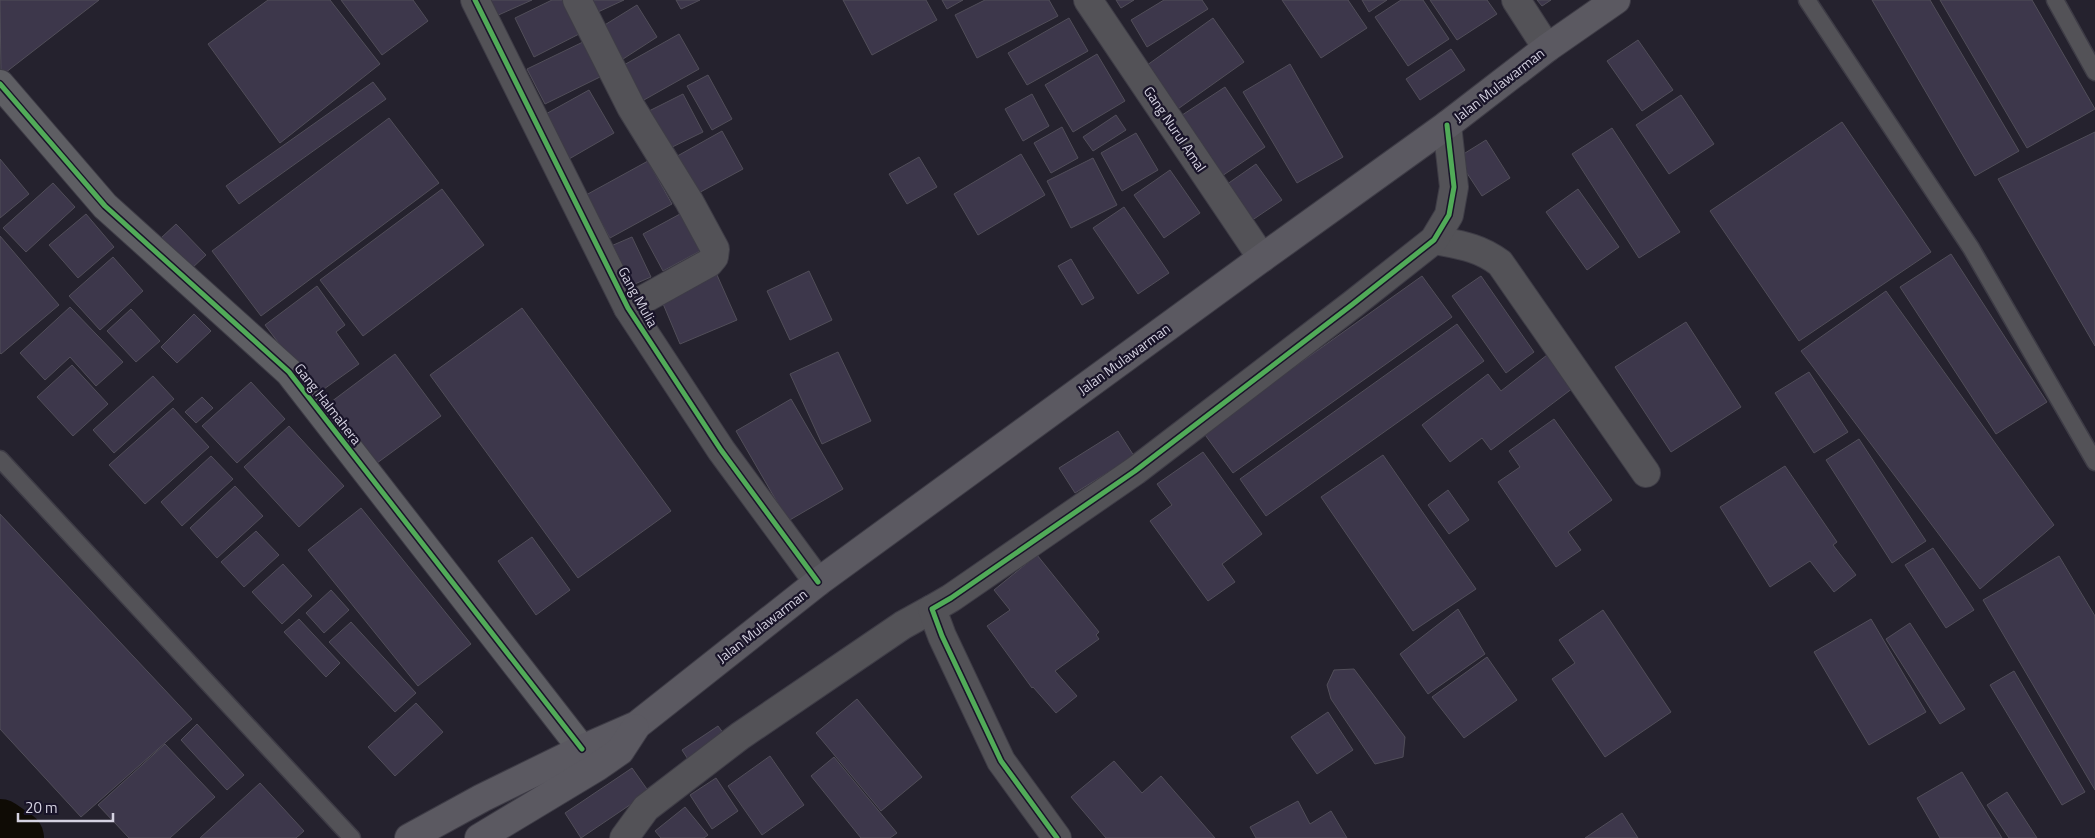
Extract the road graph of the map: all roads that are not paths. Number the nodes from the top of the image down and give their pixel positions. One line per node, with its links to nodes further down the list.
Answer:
1 (475, 0): 14 (street, Gang Mulia)
2 (577, 0): 14 (street)
3 (1088, 0): 13 (street, Gang Nurul Amal)
4 (1516, 0): 8 (street)
5 (1616, 0): 8 (highway, Jalan Mulawarman)
6 (2055, 0): 9 (lane)
7 (1810, 1): 16 (lane)
8 (1547, 48): 11 (highway, Jalan Mulawarman)
9 (2095, 72)
10 (0, 84): 21 (street, Gang Halmahera)
11 (1447, 125): 12 (street); 13 (highway, Jalan Mulawarman)
12 (1434, 240): 17 (street); 19 (street)
13 (1262, 258): 18 (highway, Jalan Mulawarman)
14 (628, 308): 18 (street, Gang Mulia)
15 (0, 459): 23 (lane)
16 (2095, 462)
17 (1646, 473)
18 (818, 582): 20 (highway, Jalan Mulawarman)
19 (932, 609): 25 (street); 26 (street)
20 (637, 725): 21 (highway, Jalan Mulawarman); 22 (highway, Jalan Mulawarman)
21 (582, 749): 24 (highway, Jalan Mulawarman)
22 (494, 834)
23 (352, 838)
24 (409, 838)
25 (624, 838)
26 (1058, 838)

